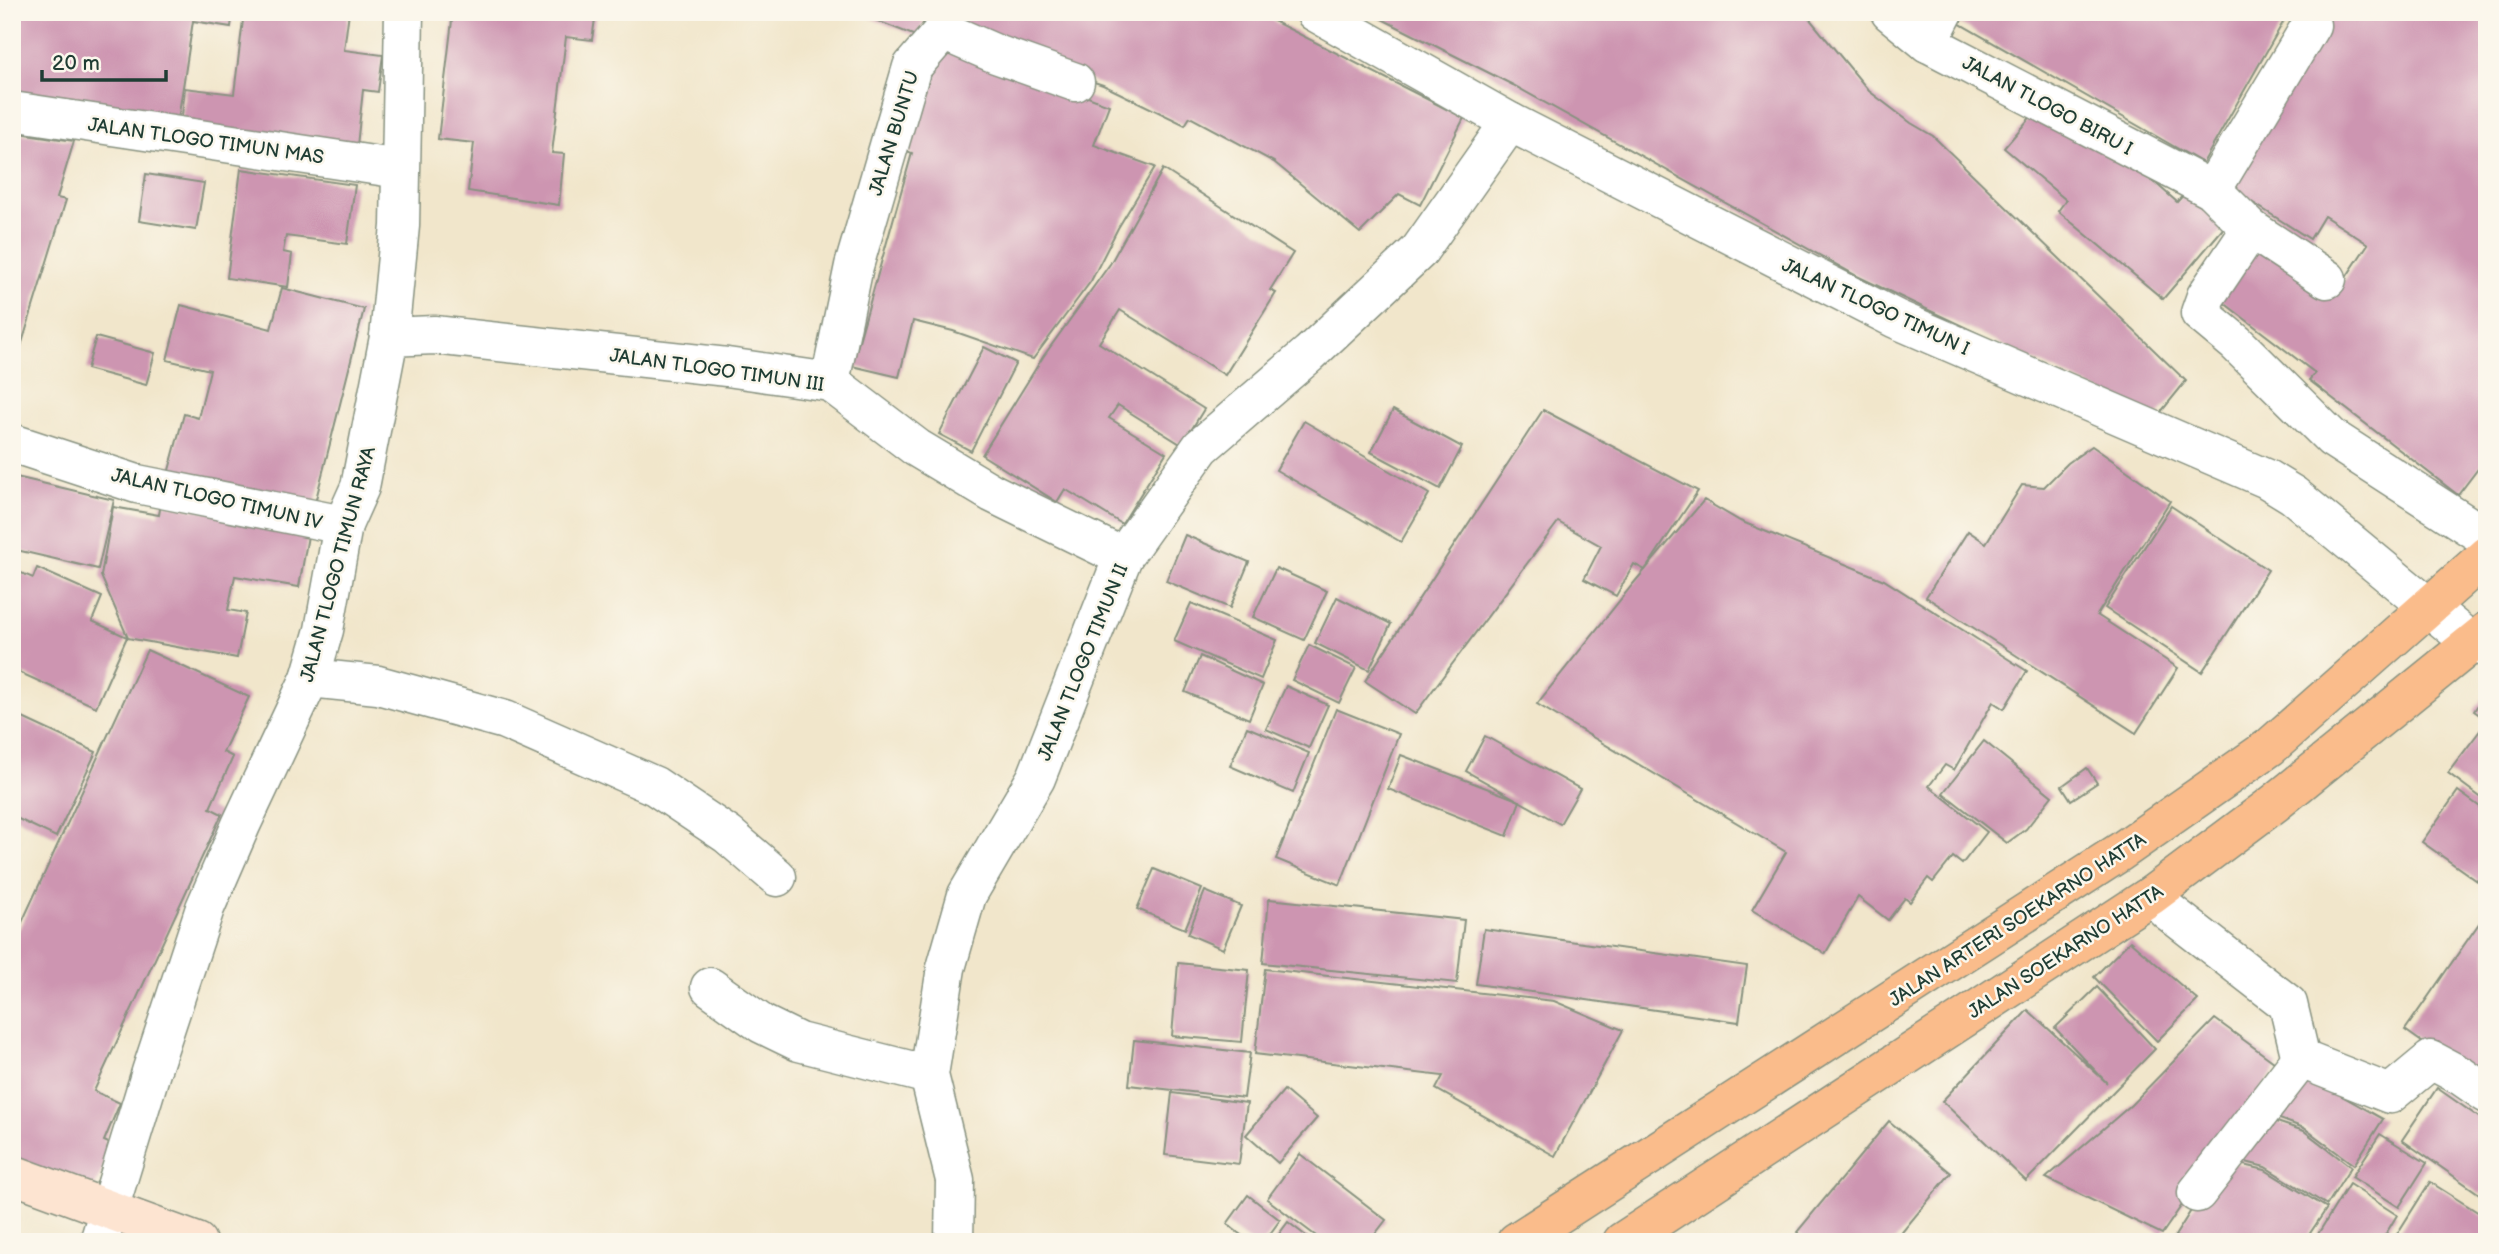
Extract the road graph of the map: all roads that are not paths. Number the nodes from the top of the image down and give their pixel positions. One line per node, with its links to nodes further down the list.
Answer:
1 (404, 12): 9 (street, JALAN TLOGO TIMUN RAYA)
2 (1315, 12): 8 (street, JALAN TLOGO TIMUN I)
3 (1890, 12): 5 (street, JALAN TLOGO BIRU I)
4 (2312, 25): 10 (street)
5 (1936, 27): 10 (street, JALAN TLOGO BIRU I)
6 (1075, 82): 14 (street, JALAN BUNTU)
7 (12, 111): 9 (street, JALAN TLOGO TIMUN MAS)
8 (1510, 122): 19 (street, JALAN TLOGO TIMUN II); 20 (street, JALAN TLOGO TIMUN I)
9 (400, 169): 13 (street, JALAN TLOGO TIMUN RAYA)
10 (2212, 190): 11 (street, JALAN TLOGO BIRU I)
11 (2251, 229): 12 (street, JALAN TLOGO BIRU I); 17 (street)
12 (2327, 279)
13 (389, 337): 14 (street, JALAN TLOGO TIMUN III); 16 (street, JALAN TLOGO TIMUN RAYA)
14 (830, 382): 19 (street, JALAN TLOGO TIMUN III)
15 (12, 443): 16 (street, JALAN TLOGO TIMUN IV)
16 (343, 525): 22 (street, JALAN TLOGO TIMUN RAYA)
17 (2487, 538)
18 (2487, 555): 20 (main road, JALAN ARTERI SOEKARNO HATTA)
19 (1123, 557): 27 (street, JALAN TLOGO TIMUN II)
20 (2428, 608): 21 (street, JALAN TLOGO TIMUN I); 34 (main road, JALAN ARTERI SOEKARNO HATTA)
21 (2482, 640): 24 (main road, JALAN SOEKARNO HATTA)
22 (310, 678): 23 (street); 31 (street, JALAN TLOGO TIMUN RAYA)
23 (777, 877)
24 (2152, 895): 26 (street); 35 (main road, JALAN SOEKARNO HATTA)
25 (710, 987): 27 (street)
26 (2301, 1059): 28 (street); 30 (street)
27 (929, 1075): 33 (street, JALAN TLOGO TIMUN II)
28 (2487, 1094)
29 (12, 1174): 31 (street)
30 (2197, 1193)
31 (104, 1225): 32 (street)
32 (197, 1242)
33 (954, 1242)
34 (1516, 1242)
35 (1622, 1242)

